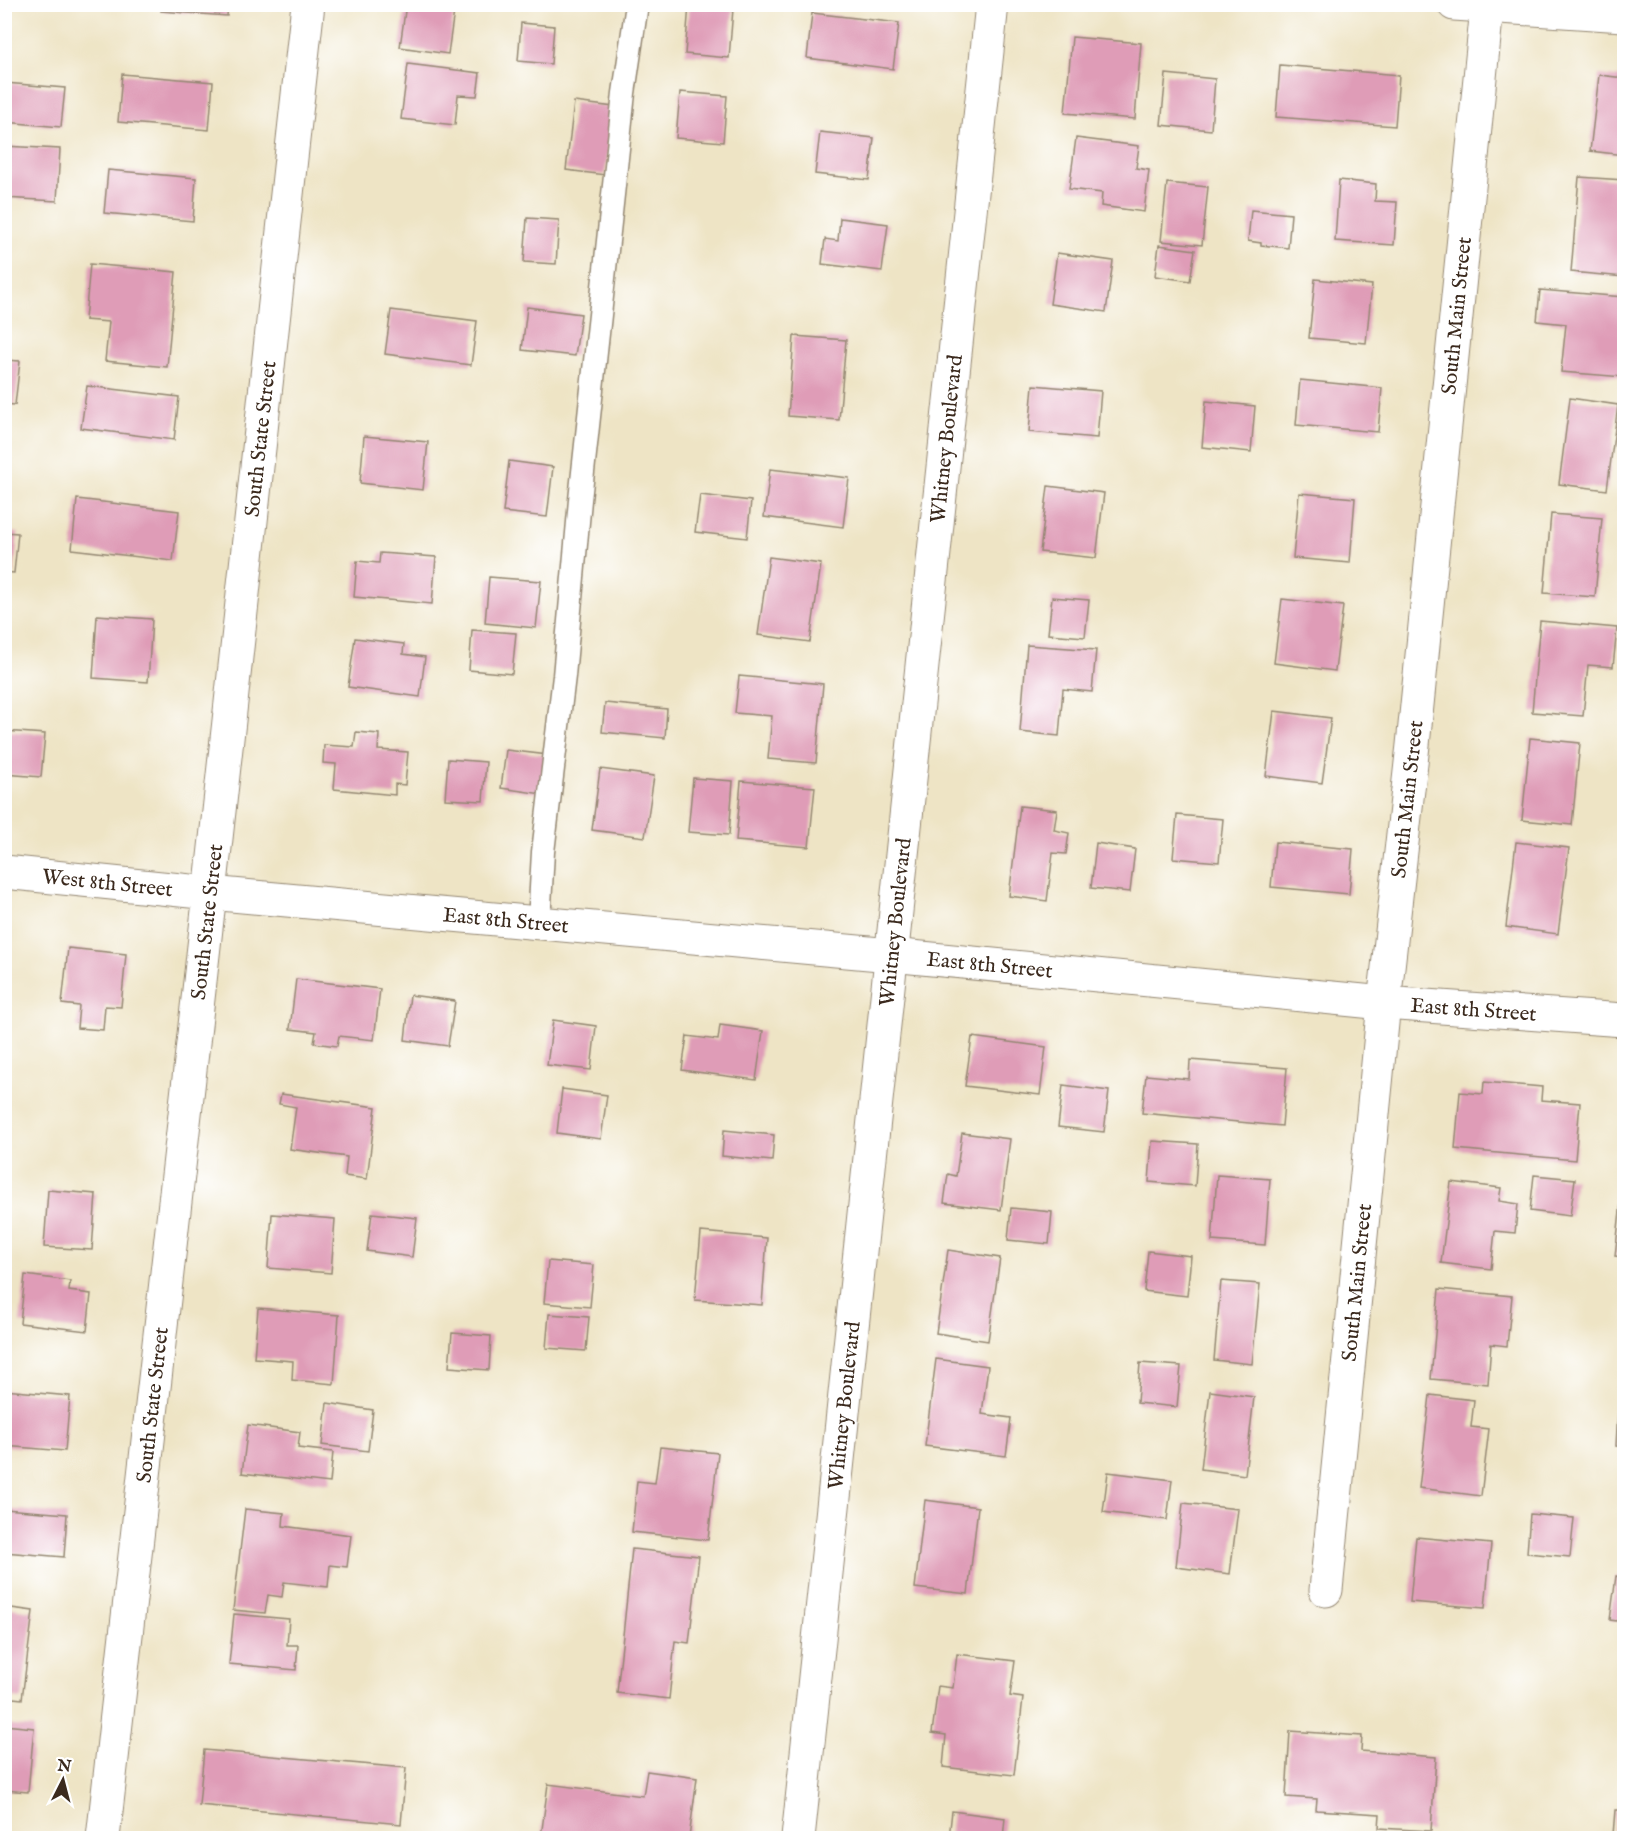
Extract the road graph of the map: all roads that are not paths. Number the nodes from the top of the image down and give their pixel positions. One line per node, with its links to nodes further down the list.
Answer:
1 (308, 4): 8 (street, South State Street)
2 (637, 4): 9 (lane)
3 (992, 4): 10 (street, Whitney Boulevard)
4 (1454, 4): 5 (street)
5 (1487, 8): 6 (street); 11 (street, South Main Street)
6 (1624, 15)
7 (4, 872): 8 (street, West 8th Street)
8 (210, 893): 9 (street, East 8th Street); 14 (street, South State Street)
9 (539, 923): 10 (street, East 8th Street)
10 (891, 955): 11 (street, East 8th Street); 15 (street, Whitney Boulevard)
11 (1384, 1003): 12 (street, East 8th Street); 13 (street, South Main Street)
12 (1624, 1020)
13 (1326, 1590)
14 (103, 1839)
15 (798, 1839)

